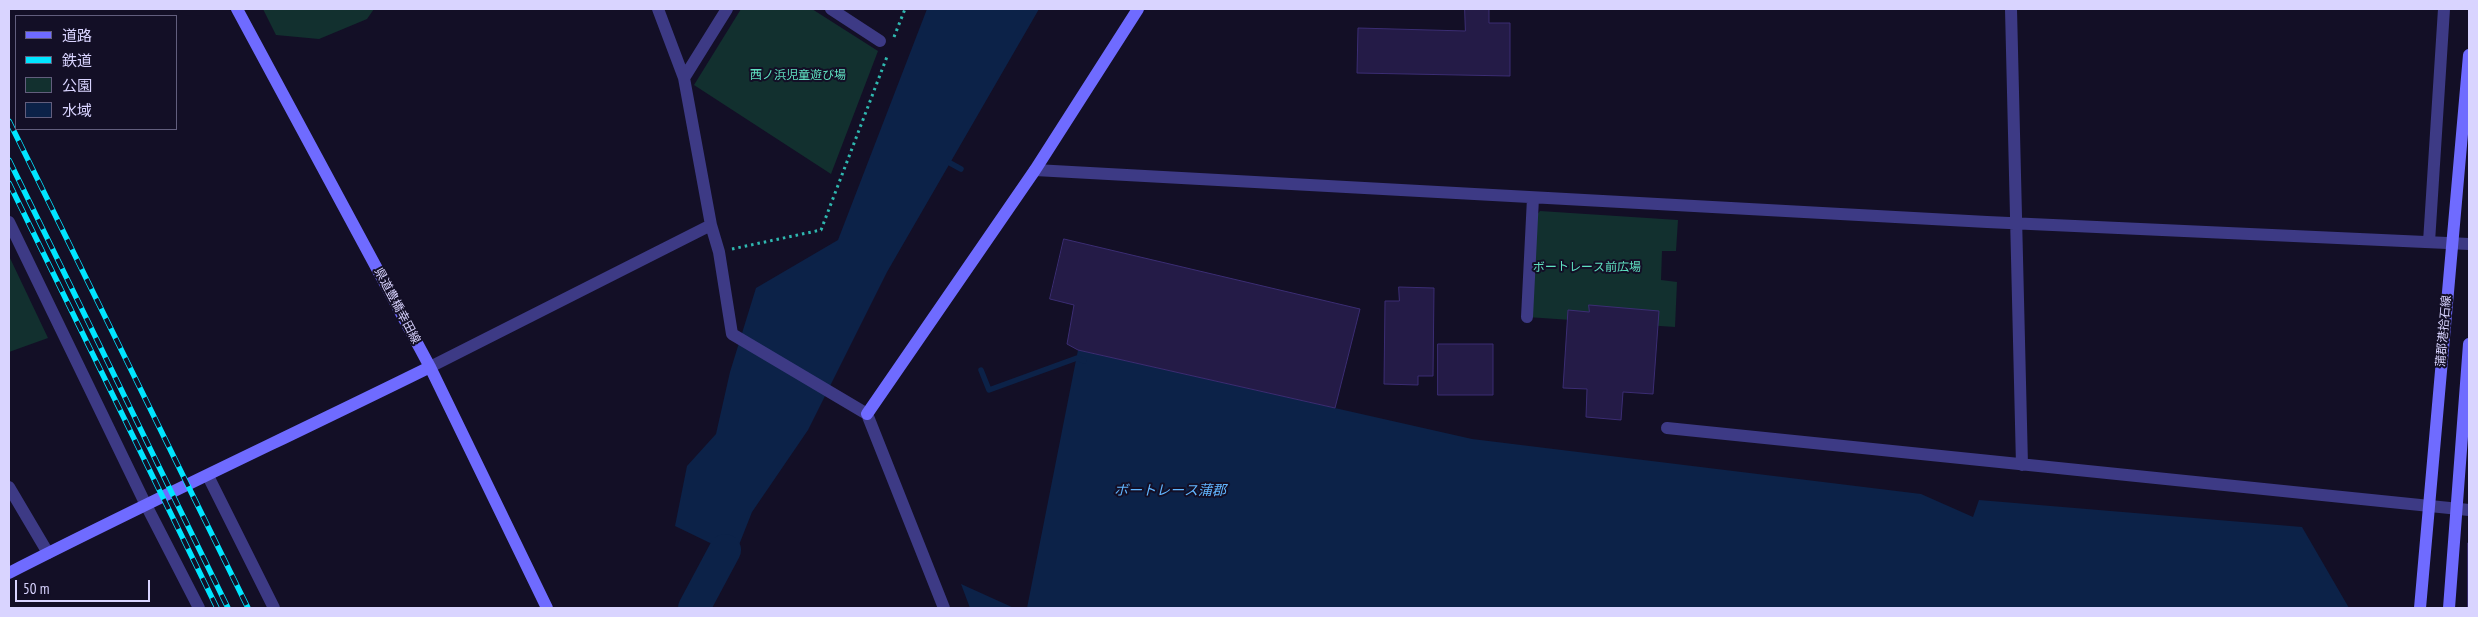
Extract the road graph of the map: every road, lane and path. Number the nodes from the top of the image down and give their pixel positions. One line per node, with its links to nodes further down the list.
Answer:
1 (237, 9): 24 (main road, 県道豊橋幸田線)
2 (658, 9): 11 (street)
3 (727, 9): 11 (street)
4 (831, 9): 9 (street)
5 (905, 9): 21 (path)
6 (1138, 9): 12 (main road)
7 (2011, 9): 15 (street)
8 (2444, 9): 17 (street)
9 (880, 42)
10 (2469, 55): 19 (main road, 蒲郡港拾石線)
11 (684, 78): 16 (street)
12 (1035, 170): 13 (street); 25 (main road)
13 (1533, 198): 15 (street); 22 (street)
14 (9, 222): 18 (street)
15 (2015, 223): 17 (street); 27 (street)
16 (711, 224): 21 (street); 24 (street)
17 (2429, 242): 19 (street)
18 (13, 243): 30 (street)
19 (2452, 243): 20 (street); 31 (main road, 蒲郡港拾石線)
20 (2469, 244)
21 (719, 252): 25 (street)
22 (1527, 317)
23 (2469, 344): 32 (main road)
24 (430, 367): 28 (main road); 37 (main road, 県道豊橋幸田線)
25 (867, 414): 38 (street)
26 (1667, 428): 27 (street)
27 (2022, 465): 31 (street)
28 (208, 476): 30 (main road); 36 (street)
29 (9, 487): 33 (street)
30 (145, 504): 33 (main road); 35 (street)
31 (2428, 507): 32 (street); 39 (main road, 蒲郡港拾石線)
32 (2463, 510): 40 (main road)
33 (48, 553): 34 (main road)
34 (9, 573)
35 (199, 608)
36 (274, 608)
37 (547, 608)
38 (944, 608)
39 (2420, 608)
40 (2449, 608)

